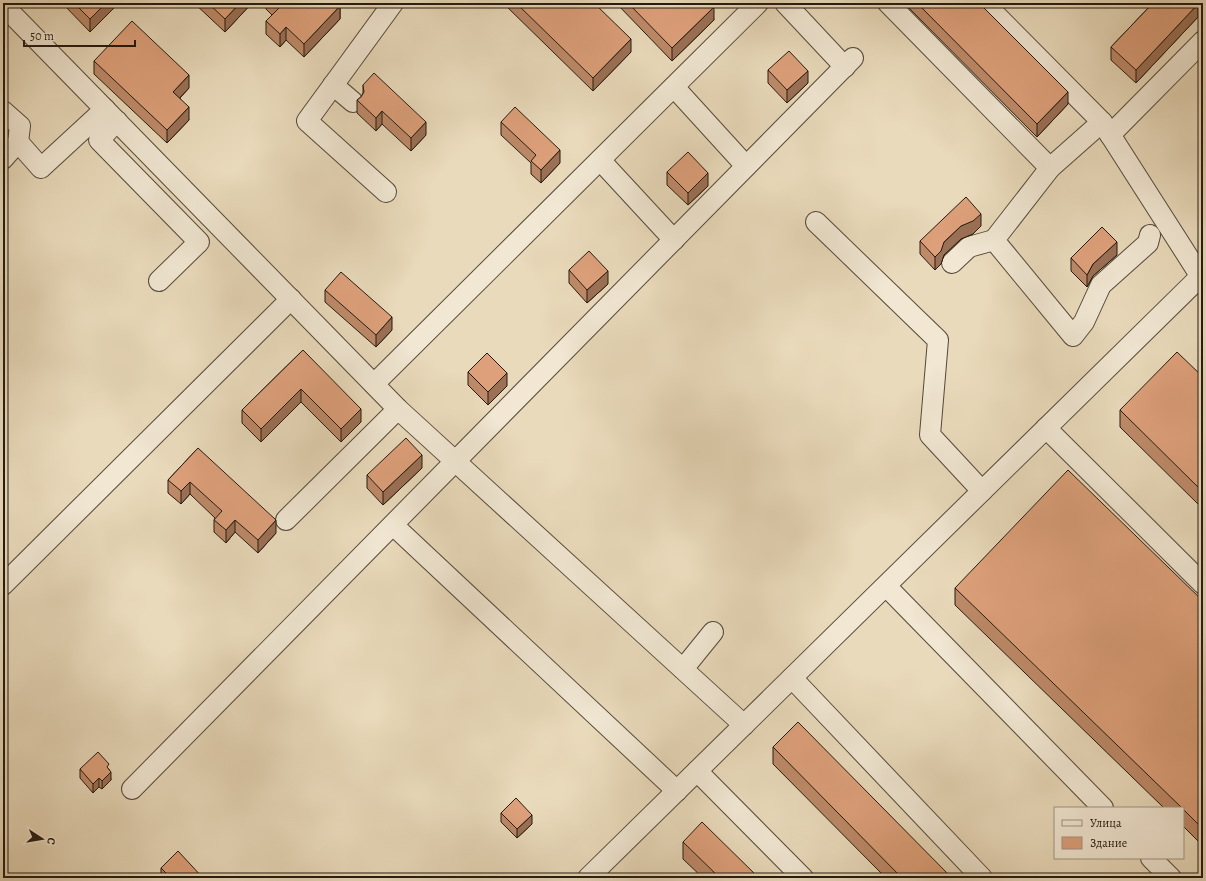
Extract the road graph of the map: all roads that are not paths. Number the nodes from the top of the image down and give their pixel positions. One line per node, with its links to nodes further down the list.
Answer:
1 (393, 3): 8 (street)
2 (758, 3): 9 (street)
3 (785, 3): 17 (street)
4 (888, 3): 18 (street)
5 (984, 3): 13 (street)
6 (3, 5): 12 (street)
7 (1203, 41): 13 (street)
8 (333, 85): 10 (street); 19 (street)
9 (674, 87): 16 (street); 17 (street)
10 (353, 102)
11 (3, 111): 14 (street)
12 (111, 115): 14 (street); 26 (street); 27 (street)
13 (1106, 129): 18 (street); 25 (street)
14 (18, 142): 15 (street)
15 (3, 158)
16 (600, 160): 22 (street); 28 (street)
17 (746, 166): 22 (street)
18 (1050, 168): 23 (street)
19 (386, 192)
20 (816, 222): 32 (street)
21 (1150, 235): 23 (street)
22 (674, 240): 31 (street)
23 (994, 240): 24 (street)
24 (952, 263)
25 (1202, 277): 30 (street)
26 (159, 281)
27 (291, 299): 28 (street); 36 (street)
28 (374, 384): 29 (street)
29 (398, 409): 31 (street); 33 (street)
30 (1046, 428): 32 (street); 35 (street)
31 (456, 461): 34 (street); 39 (street)
32 (982, 491): 37 (street)
33 (286, 520)
34 (393, 525): 43 (street); 44 (street)
35 (1203, 584)
36 (3, 585)
37 (886, 586): 40 (street); 45 (street)
38 (713, 632): 39 (street)
39 (682, 669): 41 (street)
40 (792, 678): 41 (street); 49 (street)
41 (744, 725): 42 (street)
42 (697, 771): 44 (street); 48 (street)
43 (132, 789)
44 (677, 791): 47 (street)
45 (1101, 807)
46 (1152, 859): 50 (street)
47 (595, 876)
48 (803, 878)
49 (982, 878)
50 (1171, 878)

